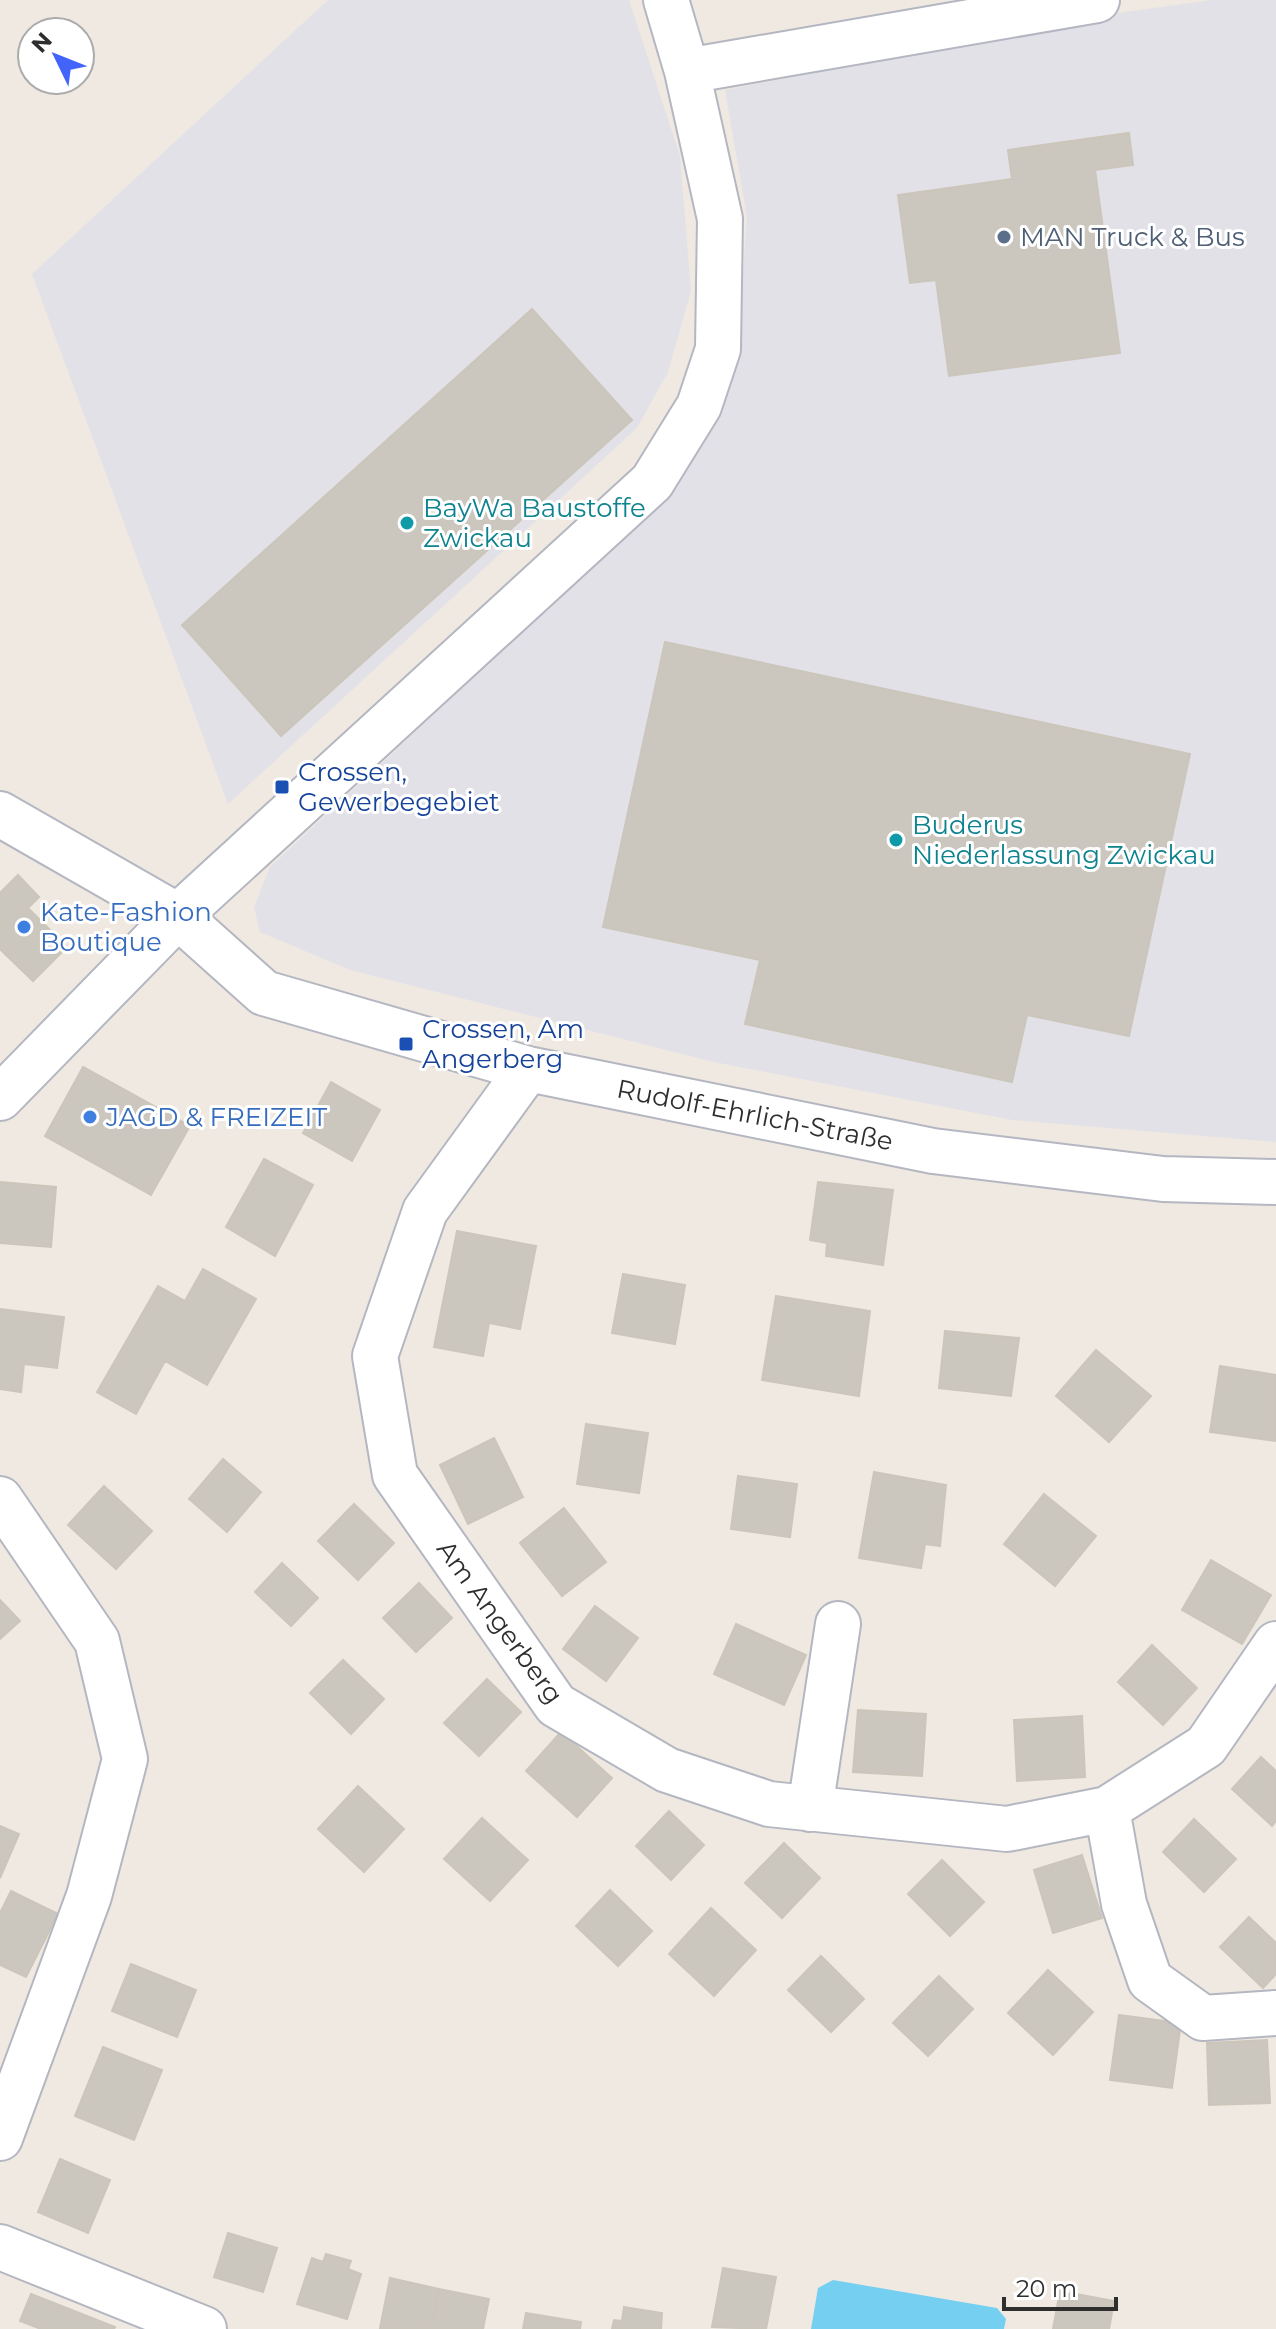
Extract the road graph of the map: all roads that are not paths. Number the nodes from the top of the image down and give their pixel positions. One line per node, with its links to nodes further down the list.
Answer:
1 (666, 0): 3 (street)
2 (1097, 0): 3 (street)
3 (687, 71): 5 (street)
4 (0, 814): 5 (street, Rudolf-Ehrlich-Straße)
5 (178, 916): 6 (street, Rudolf-Ehrlich-Straße); 7 (street)
6 (528, 1069): 8 (street, Rudolf-Ehrlich-Straße); 12 (street, Am Angerberg)
7 (0, 1098)
8 (1276, 1182)
9 (0, 1499): 15 (street)
10 (838, 1624): 12 (street)
11 (1276, 1644): 13 (street, Am Angerberg)
12 (810, 1809): 13 (street, Am Angerberg)
13 (1107, 1809): 14 (street)
14 (1276, 2013)
15 (0, 2138)
16 (0, 2247): 17 (street)
17 (204, 2329)

